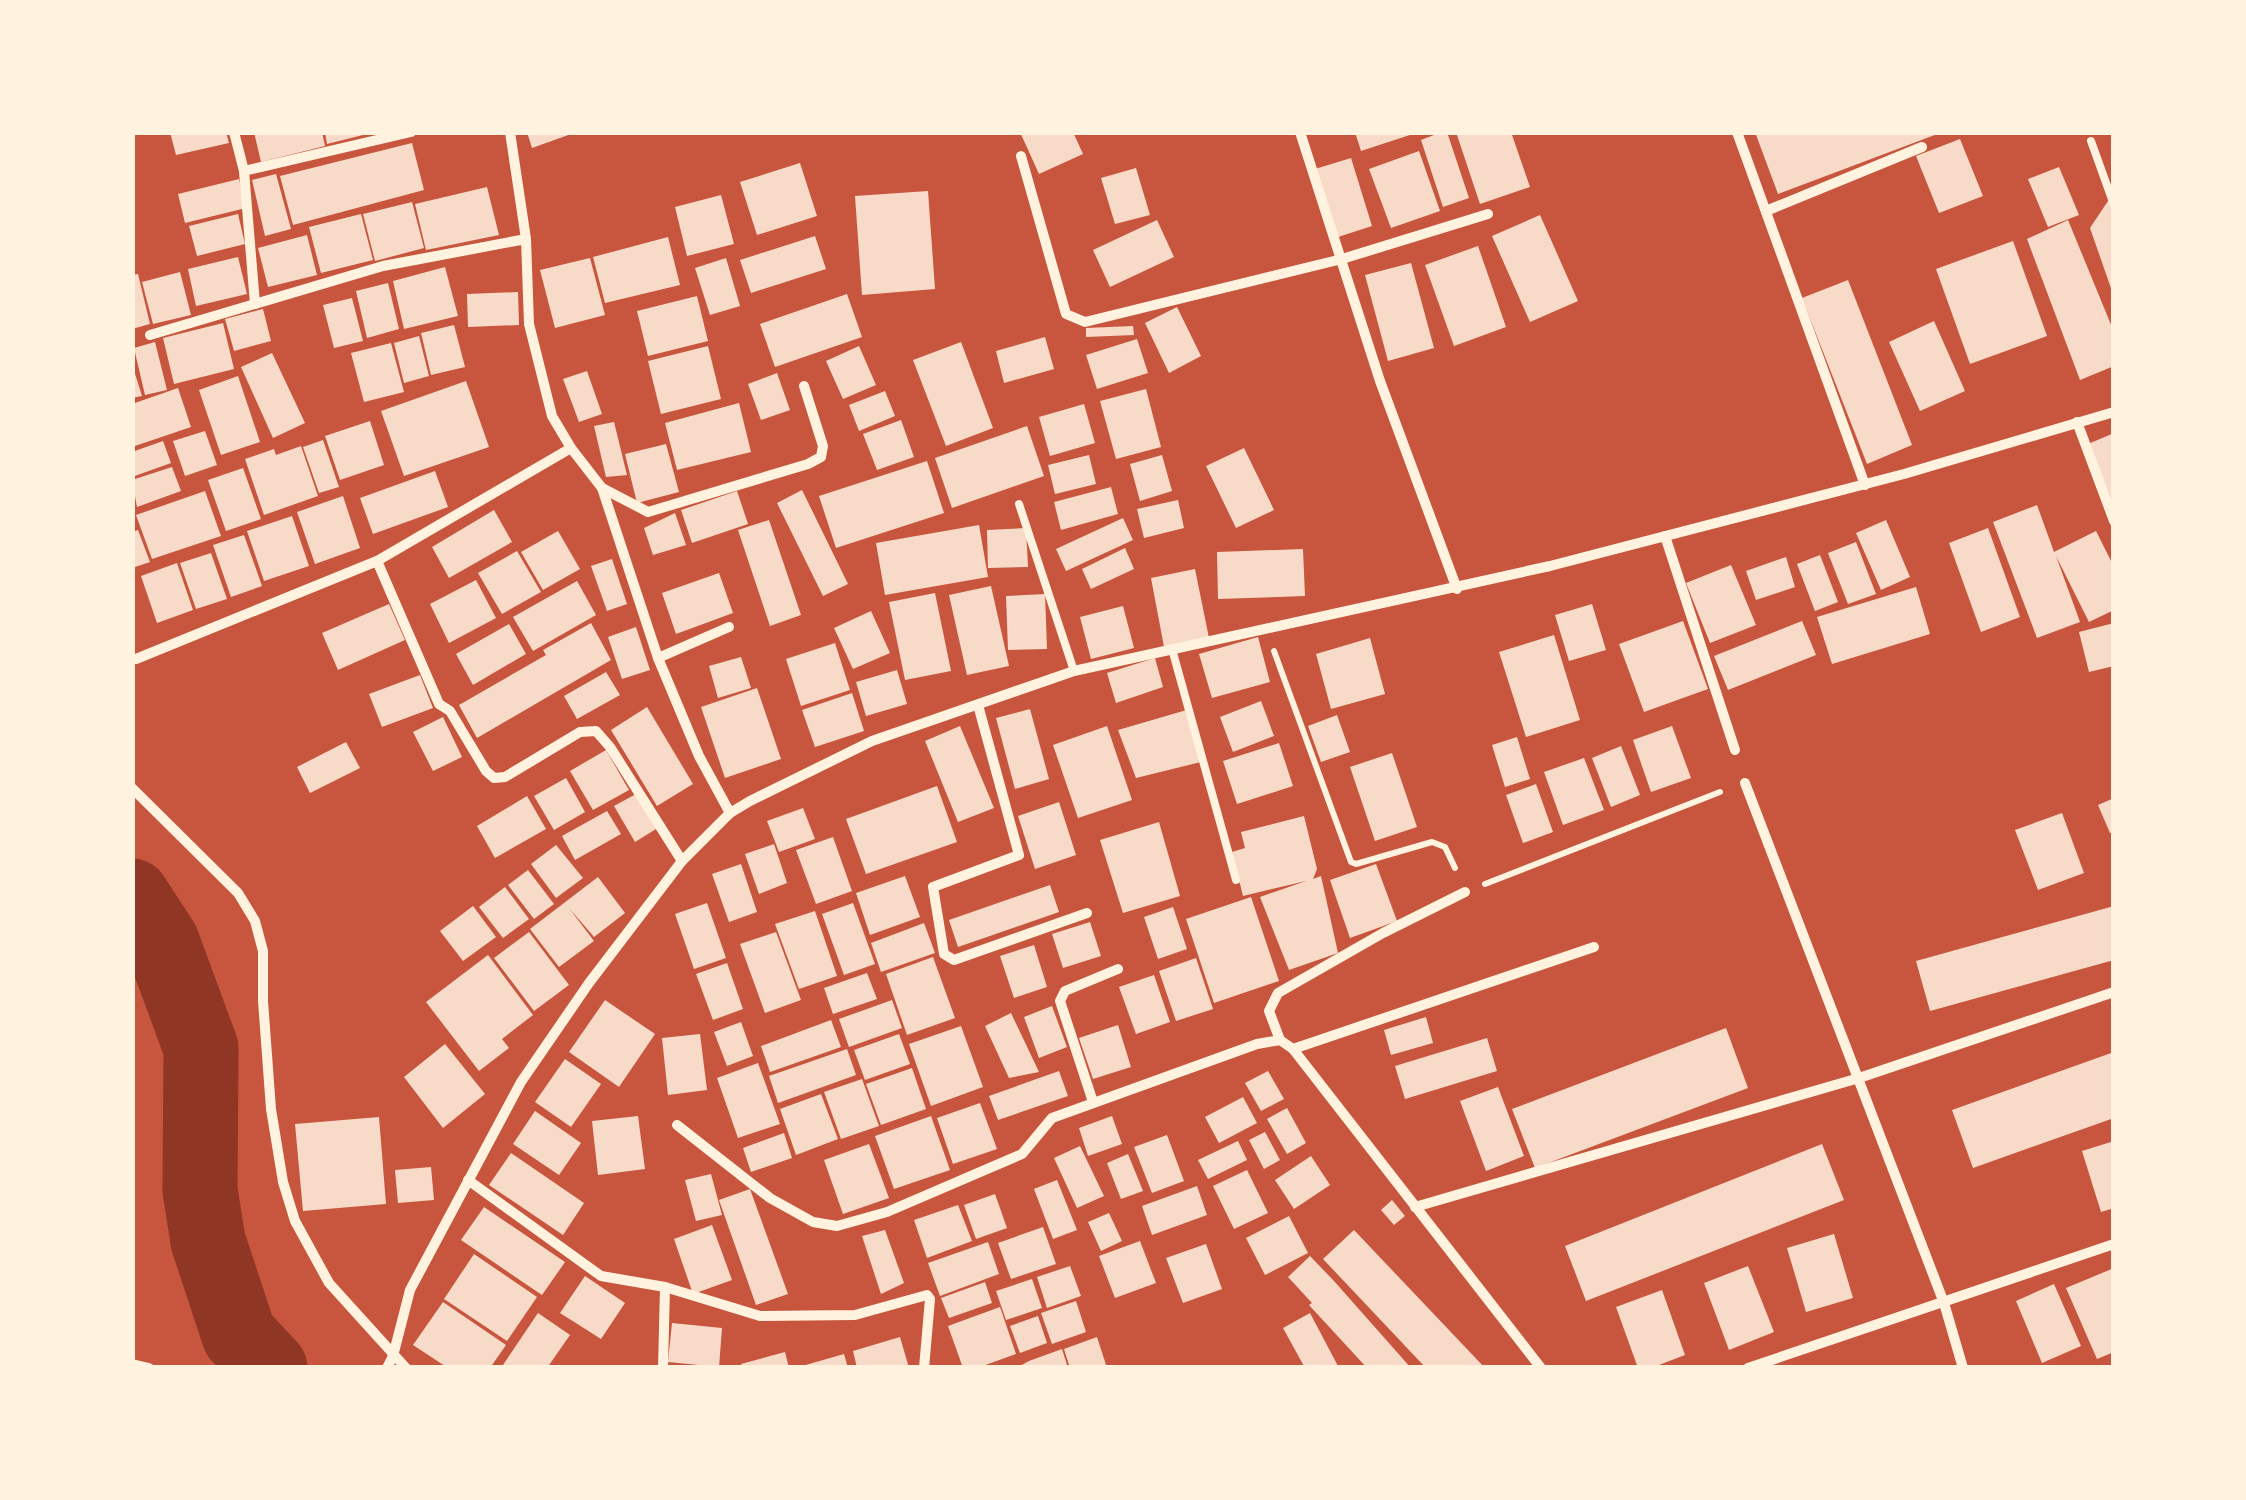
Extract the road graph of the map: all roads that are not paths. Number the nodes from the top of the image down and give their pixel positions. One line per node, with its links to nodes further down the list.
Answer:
1 (234, 132): 9 (street)
2 (411, 132): 9 (street)
3 (510, 132): 13 (street)
4 (1300, 132): 14 (street)
5 (1737, 132): 11 (street)
6 (2091, 141): 10 (lane)
7 (1922, 148): 11 (street)
8 (1021, 156): 14 (street)
9 (244, 171): 15 (street)
10 (2114, 205)
11 (1766, 211): 21 (street)
12 (1488, 214): 14 (street)
13 (526, 240): 15 (street); 20 (street)
14 (1342, 258): 27 (street)
15 (255, 304): 16 (street)
16 (150, 335)
17 (804, 386): 22 (street)
18 (2114, 412): 19 (street)
19 (2077, 422): 21 (street); 24 (street)
20 (571, 448): 22 (street); 26 (street)
21 (1865, 485): 25 (street)
22 (602, 488): 30 (street)
23 (1020, 504): 32 (lane)
24 (2114, 521)
25 (1665, 536): 27 (street); 34 (street)
26 (378, 561): 31 (street); 38 (street)
27 (1457, 589): 29 (street)
28 (728, 626): 30 (street)
29 (1172, 649): 32 (street); 39 (lane)
30 (658, 658): 37 (street)
31 (136, 659)
32 (1074, 671): 33 (street)
33 (978, 705): 37 (street); 41 (street)
34 (1735, 750)
35 (1745, 783): 47 (street)
36 (132, 788): 55 (street)
37 (730, 813): 38 (street)
38 (682, 861): 50 (street)
39 (1236, 880)
40 (1465, 892): 45 (street)
41 (1088, 913)
42 (1594, 947): 46 (street)
43 (1118, 969): 48 (street)
44 (2114, 992): 47 (street)
45 (1280, 1040): 46 (street); 48 (street)
46 (1293, 1048): 51 (street)
47 (1859, 1078): 51 (street); 54 (street)
48 (1093, 1102): 49 (street)
49 (678, 1125)
50 (468, 1180): 53 (street); 55 (street)
51 (1415, 1207): 61 (street)
52 (2114, 1244): 54 (street)
53 (664, 1287): 59 (street); 60 (street)
54 (1944, 1303): 62 (street); 63 (street)
55 (390, 1362): 58 (street)
56 (132, 1364): 57 (street)
57 (149, 1368)
58 (406, 1368)
59 (662, 1368)
60 (924, 1368)
61 (1541, 1368)
62 (1748, 1368)
63 (1963, 1368)

